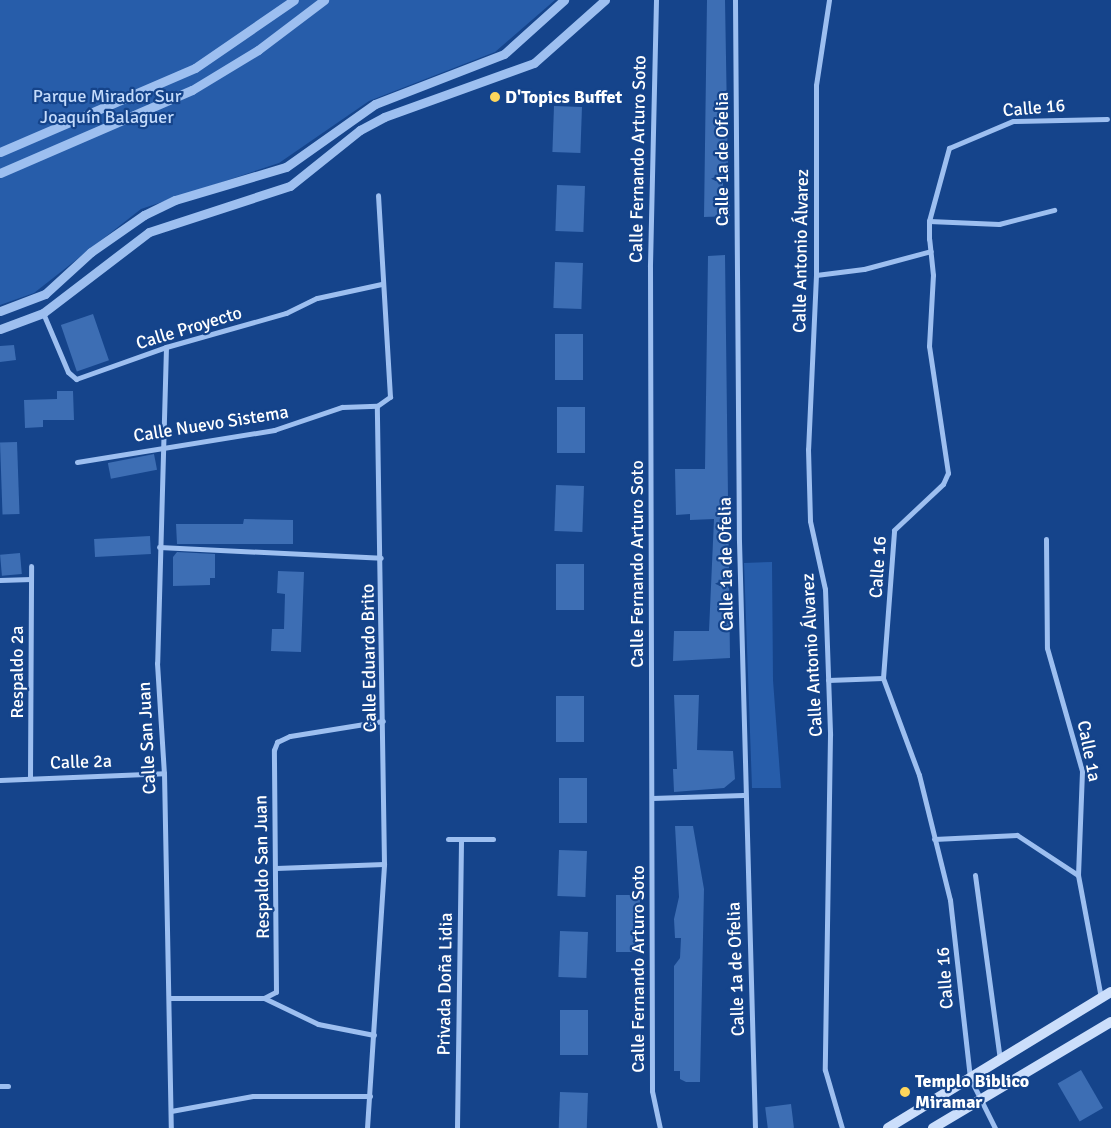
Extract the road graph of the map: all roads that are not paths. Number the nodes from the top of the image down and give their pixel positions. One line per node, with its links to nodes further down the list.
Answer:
1 (294, 0): 9 (street)
2 (324, 0): 10 (street)
3 (564, 0): 17 (street)
4 (605, 0): 18 (street)
5 (656, 0): 37 (street, Calle Fernando Arturo Soto)
6 (735, 0): 36 (street, Calle 1a de Ofelia)
7 (829, 0): 15 (street, Calle Antonio Álvarez)
8 (1107, 119): 13 (street, Calle 16)
9 (0, 152)
10 (0, 173)
11 (378, 195): 16 (street)
12 (1054, 210): 13 (street)
13 (929, 221): 14 (street, Calle 16)
14 (931, 251): 15 (street); 30 (street, Calle 16)
15 (816, 275): 31 (street, Calle Antonio Álvarez)
16 (382, 284): 20 (street, Calle Proyecto); 21 (street)
17 (0, 311)
18 (43, 313): 19 (street); 20 (street, Calle Proyecto)
19 (0, 329)
20 (166, 347): 22 (street, Calle San Juan)
21 (377, 406): 22 (street, Calle Nuevo Sistema); 26 (street, Calle Eduardo Brito)
22 (164, 446): 23 (street, Calle Nuevo Sistema); 25 (street, Calle San Juan)
23 (77, 462)
24 (1046, 539): 45 (street, Calle 1a)
25 (159, 547): 26 (street); 33 (street, Calle San Juan)
26 (381, 558): 32 (street, Calle Eduardo Brito)
27 (31, 566): 28 (street, Respaldo 2a)
28 (31, 579): 29 (street); 34 (street, Respaldo 2a)
29 (0, 580)
30 (883, 678): 31 (street); 40 (street, Calle 16)
31 (828, 680): 64 (street, Calle Antonio Álvarez)
32 (383, 721): 42 (street, Calle Eduardo Brito); 43 (street, Respaldo San Juan)
33 (164, 772): 34 (street, Calle 2a); 47 (street, Calle San Juan)
34 (30, 778): 35 (street, Calle 2a)
35 (0, 780)
36 (743, 796): 37 (street); 63 (street, Calle 1a de Ofelia)
37 (652, 798): 62 (street, Calle Fernando Arturo Soto)
38 (448, 839): 41 (street)
39 (493, 839): 41 (street)
40 (934, 839): 45 (street); 53 (street, Calle 16)
41 (461, 840): 61 (street, Privada Doña Lidia)
42 (384, 864): 43 (street); 51 (street, Calle Eduardo Brito)
43 (276, 868): 48 (street, Respaldo San Juan)
44 (975, 875): 52 (street)
45 (1078, 875): 49 (street, Calle 1a)
46 (1111, 992): 49 (main road)
47 (169, 998): 48 (street); 58 (street, Calle San Juan)
48 (264, 998): 51 (street)
49 (1101, 999): 52 (main road)
50 (1111, 1022): 57 (main road)
51 (374, 1035): 56 (street, Calle Eduardo Brito)
52 (1000, 1060): 53 (main road)
53 (970, 1078): 57 (street, Calle 16); 65 (main road)
54 (0, 1086): 55 (street)
55 (8, 1086)
56 (370, 1096): 58 (street); 60 (street, Calle Eduardo Brito)
57 (980, 1102): 66 (main road); 67 (street, Calle 16)
58 (170, 1111): 59 (street, Calle San Juan)
59 (171, 1128)
60 (367, 1128)
61 (458, 1128)
62 (660, 1128)
63 (755, 1128)
64 (842, 1128)
65 (888, 1128)
66 (933, 1128)
67 (995, 1128)

